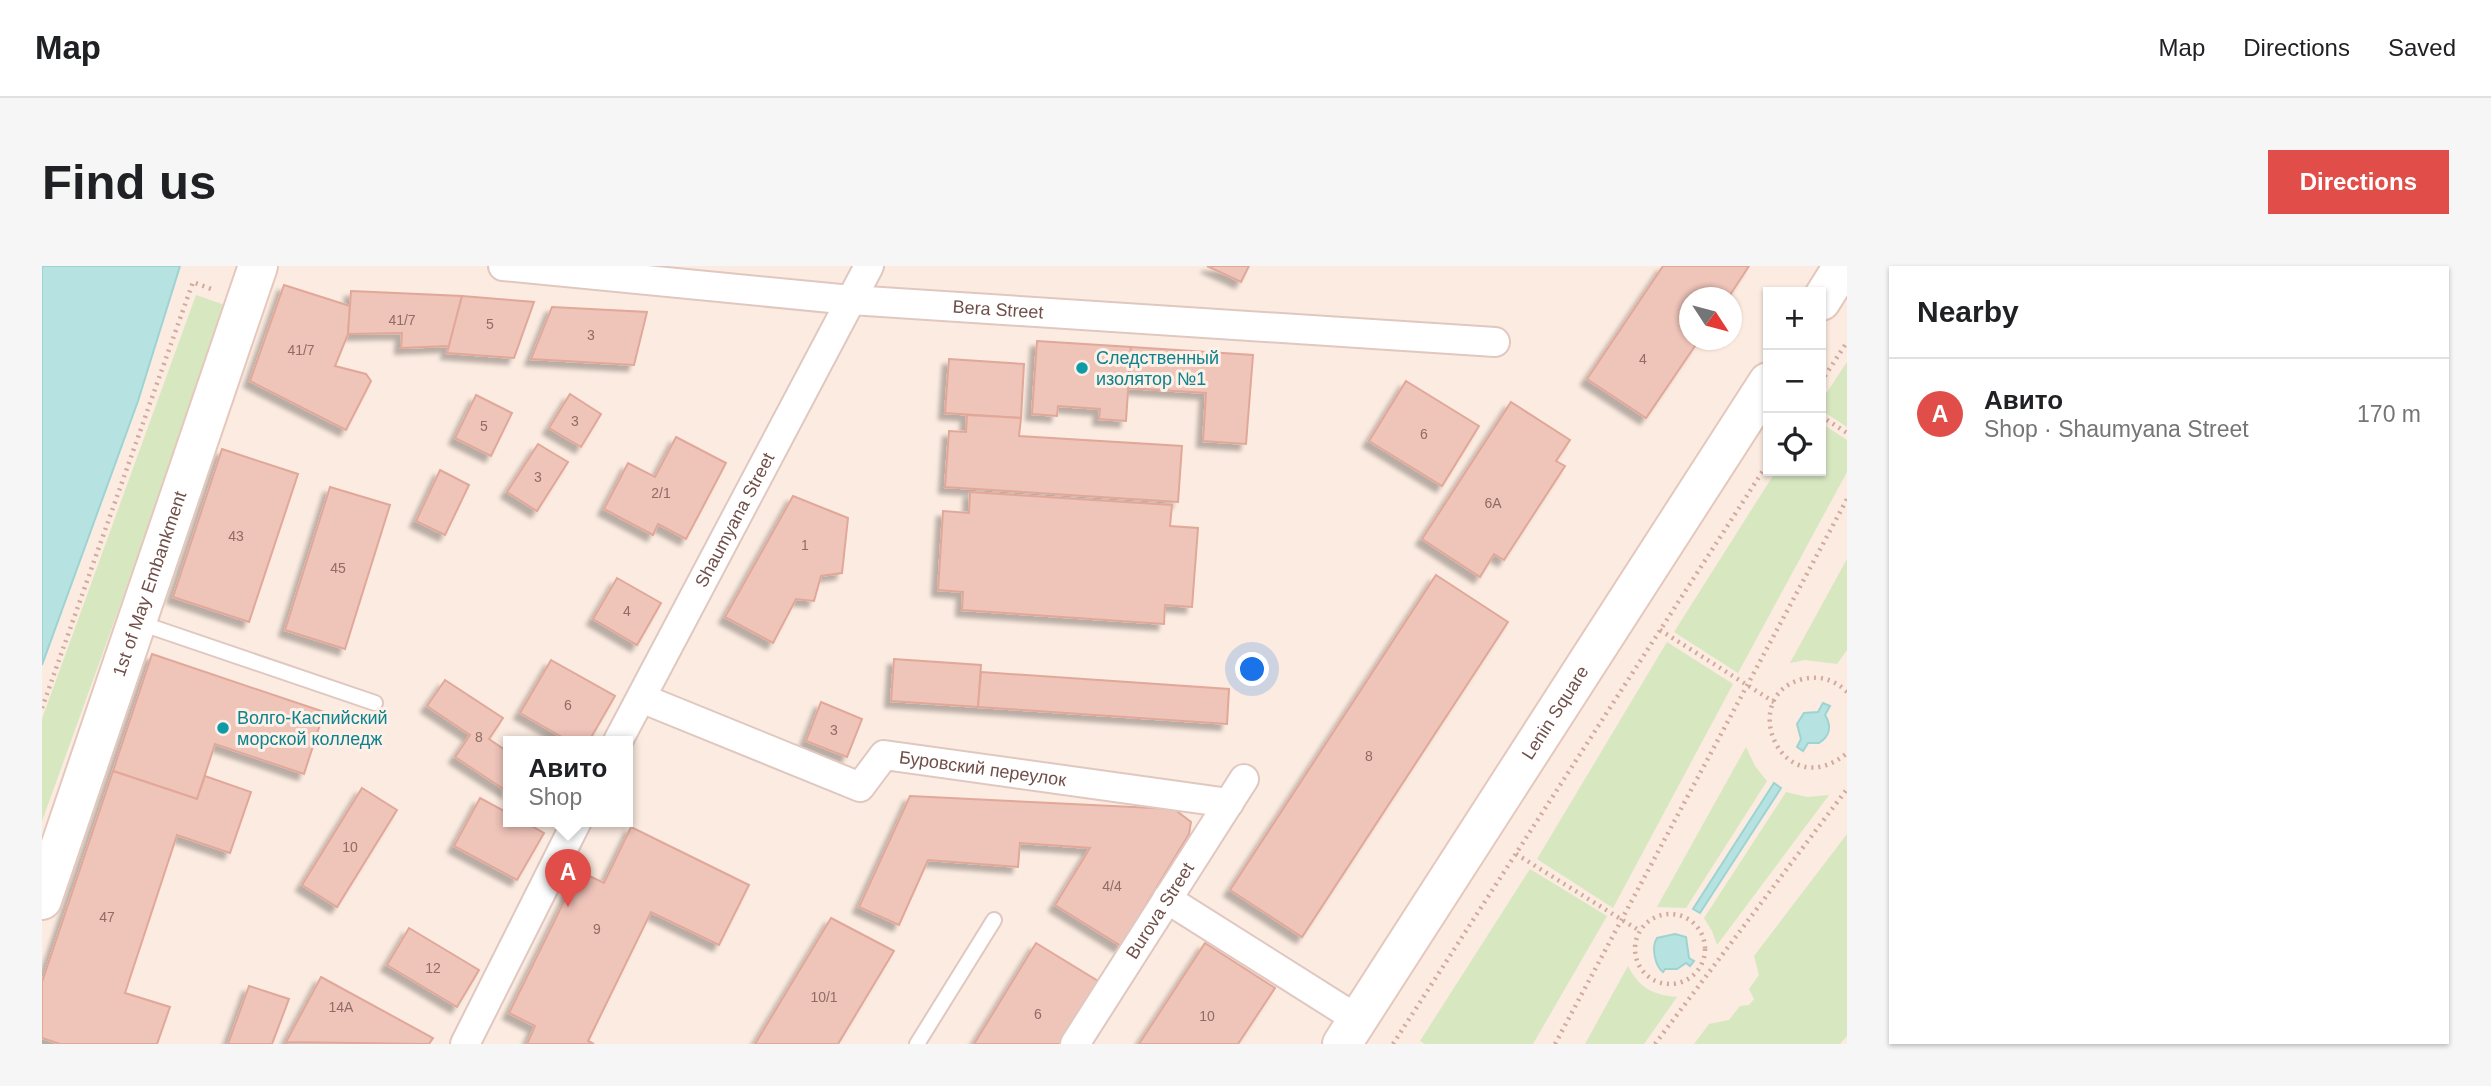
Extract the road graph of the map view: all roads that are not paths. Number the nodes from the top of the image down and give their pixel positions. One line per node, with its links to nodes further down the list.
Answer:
1 (258, 266): 9 (main road, 1st of May Embankment)
2 (503, 266): 6 (street, Bera Street)
3 (869, 266): 6 (street, Shaumyana Street)
4 (1843, 266): 5 (main road)
5 (1826, 293)
6 (851, 300): 7 (street, Bera Street); 10 (street, Shaumyana Street)
7 (1495, 342)
8 (1763, 390): 19 (main road, Lenin Square)
9 (136, 622): 11 (lane); 16 (main road, 1st of May Embankment)
10 (641, 698): 12 (street, Shaumyana Street); 14 (street, Буровский переулок)
11 (375, 702)
12 (621, 736)
13 (1244, 779): 14 (street, Burova Street)
14 (1229, 803): 17 (street, Burova Street)
15 (575, 827): 20 (street)
16 (42, 900)
17 (1167, 900): 19 (street); 22 (street, Burova Street)
18 (994, 920): 21 (lane)
19 (1350, 1032)
20 (465, 1044)
21 (917, 1044)
22 (1075, 1044)

